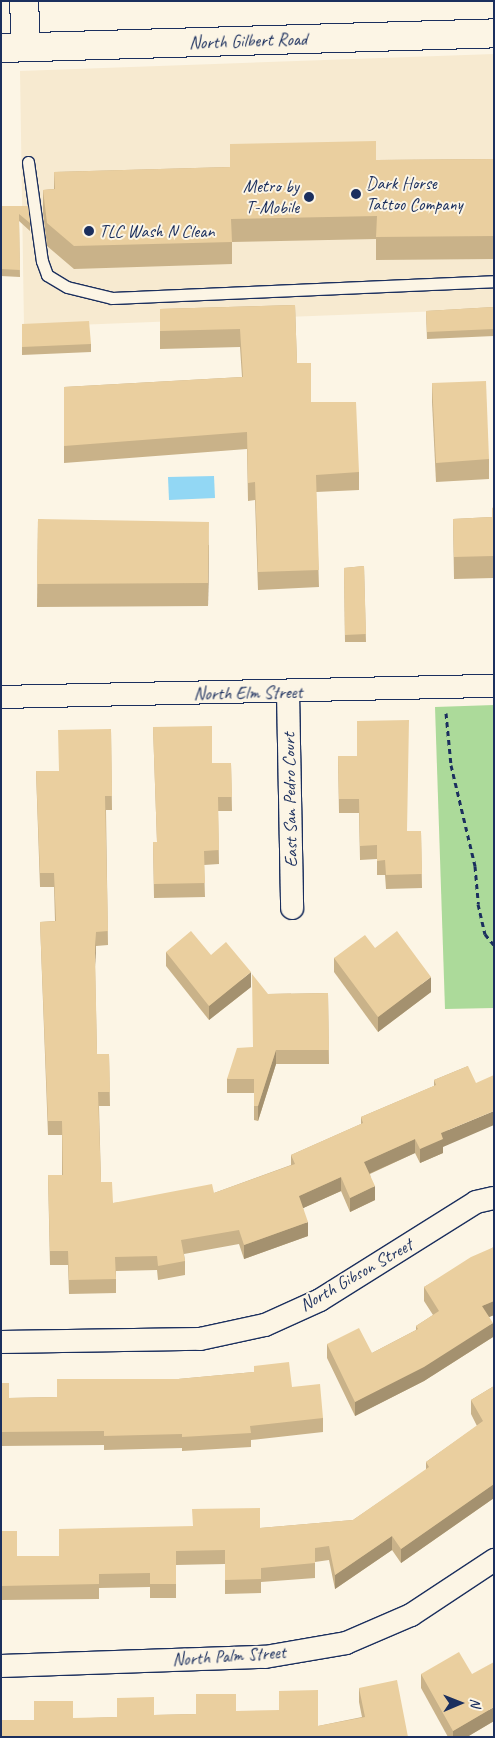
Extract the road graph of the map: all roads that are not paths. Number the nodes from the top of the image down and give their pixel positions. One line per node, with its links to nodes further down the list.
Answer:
1 (24, 1): 3 (main road)
2 (494, 33): 3 (main road, North Gilbert Road)
3 (14, 47)
4 (28, 162): 5 (lane)
5 (494, 281)
6 (494, 686): 7 (street, North Elm Street)
7 (288, 692): 8 (street, North Elm Street); 9 (street, East San Pedro Court)
8 (1, 697)
9 (292, 908)
10 (494, 1198): 11 (street, North Gibson Street)
11 (1, 1342)
12 (494, 1560): 13 (street, North Palm Street)
13 (1, 1666)

